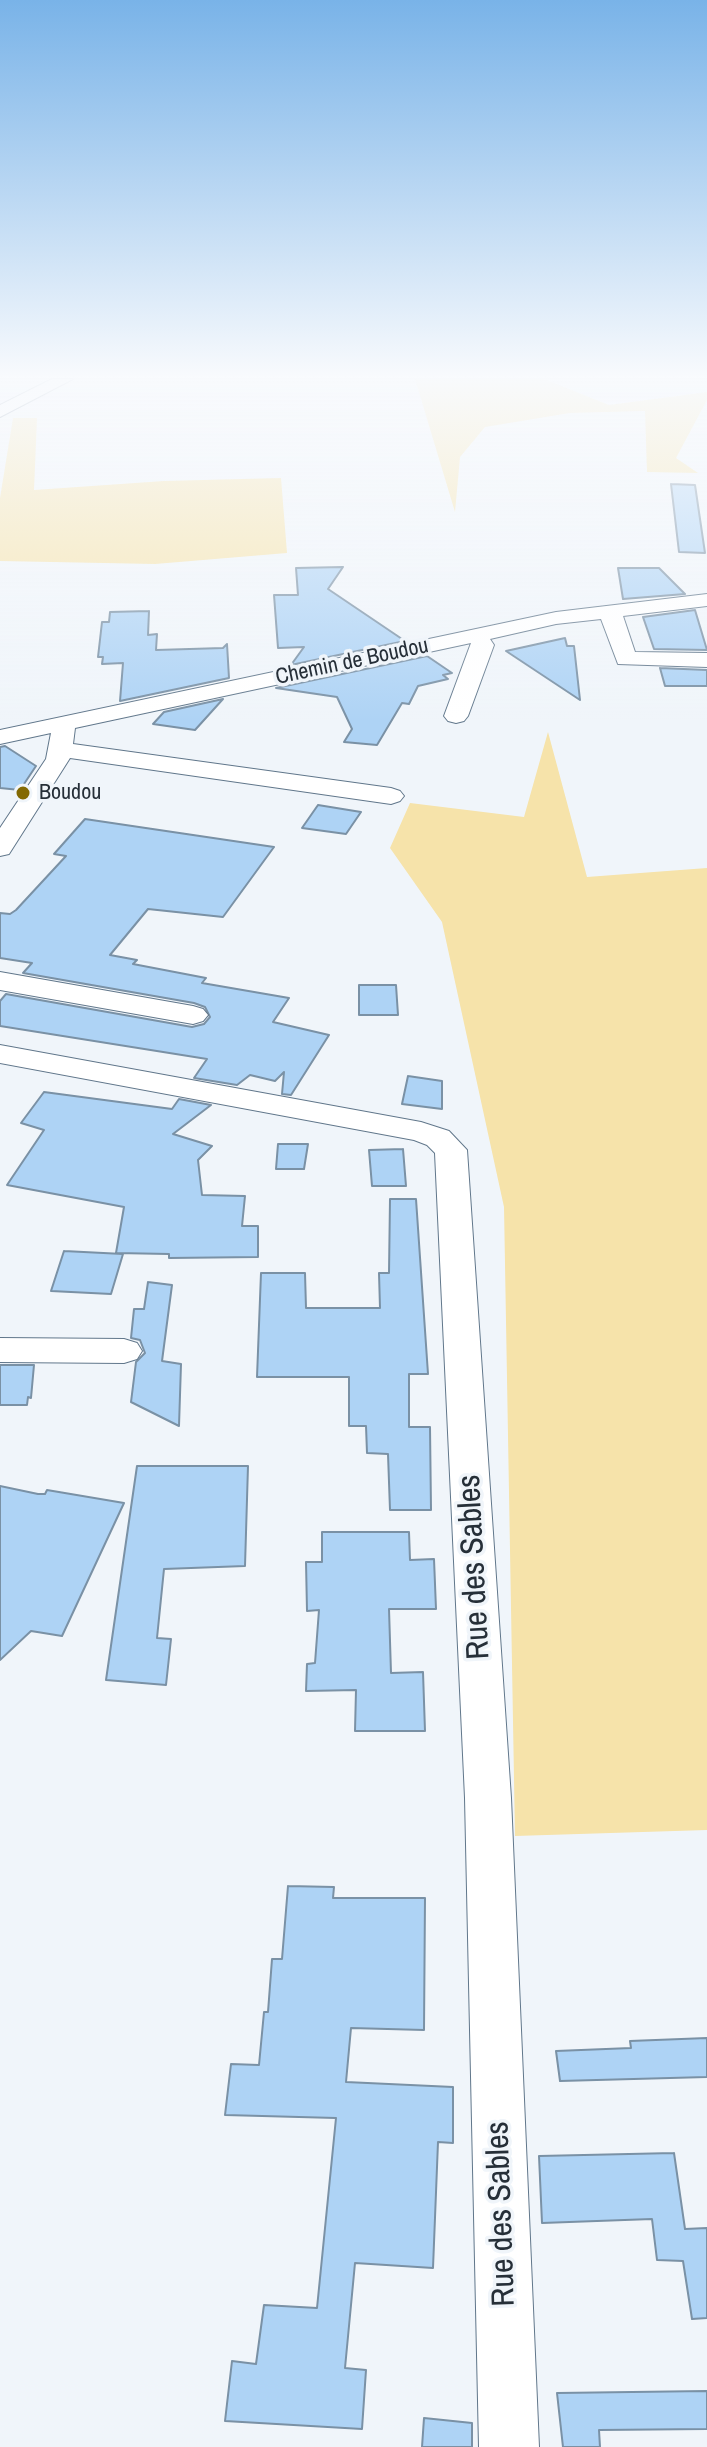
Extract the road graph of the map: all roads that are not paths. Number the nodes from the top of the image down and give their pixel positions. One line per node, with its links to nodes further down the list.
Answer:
1 (707, 600): 2 (street, Chemin de Boudou)
2 (605, 611): 3 (street, Chemin de Boudou); 4 (street)
3 (477, 635): 5 (street); 6 (street, Chemin de Boudou)
4 (707, 660)
5 (456, 716)
6 (60, 724): 7 (street, Chemin de Boudou); 8 (street)
7 (0, 737)
8 (62, 750): 9 (street); 10 (street)
9 (391, 796)
10 (0, 848)
11 (0, 981): 12 (street)
12 (193, 1015)
13 (0, 1054): 16 (street, Rue des Sables)
14 (0, 1350): 15 (street)
15 (124, 1351)
16 (509, 2447)

